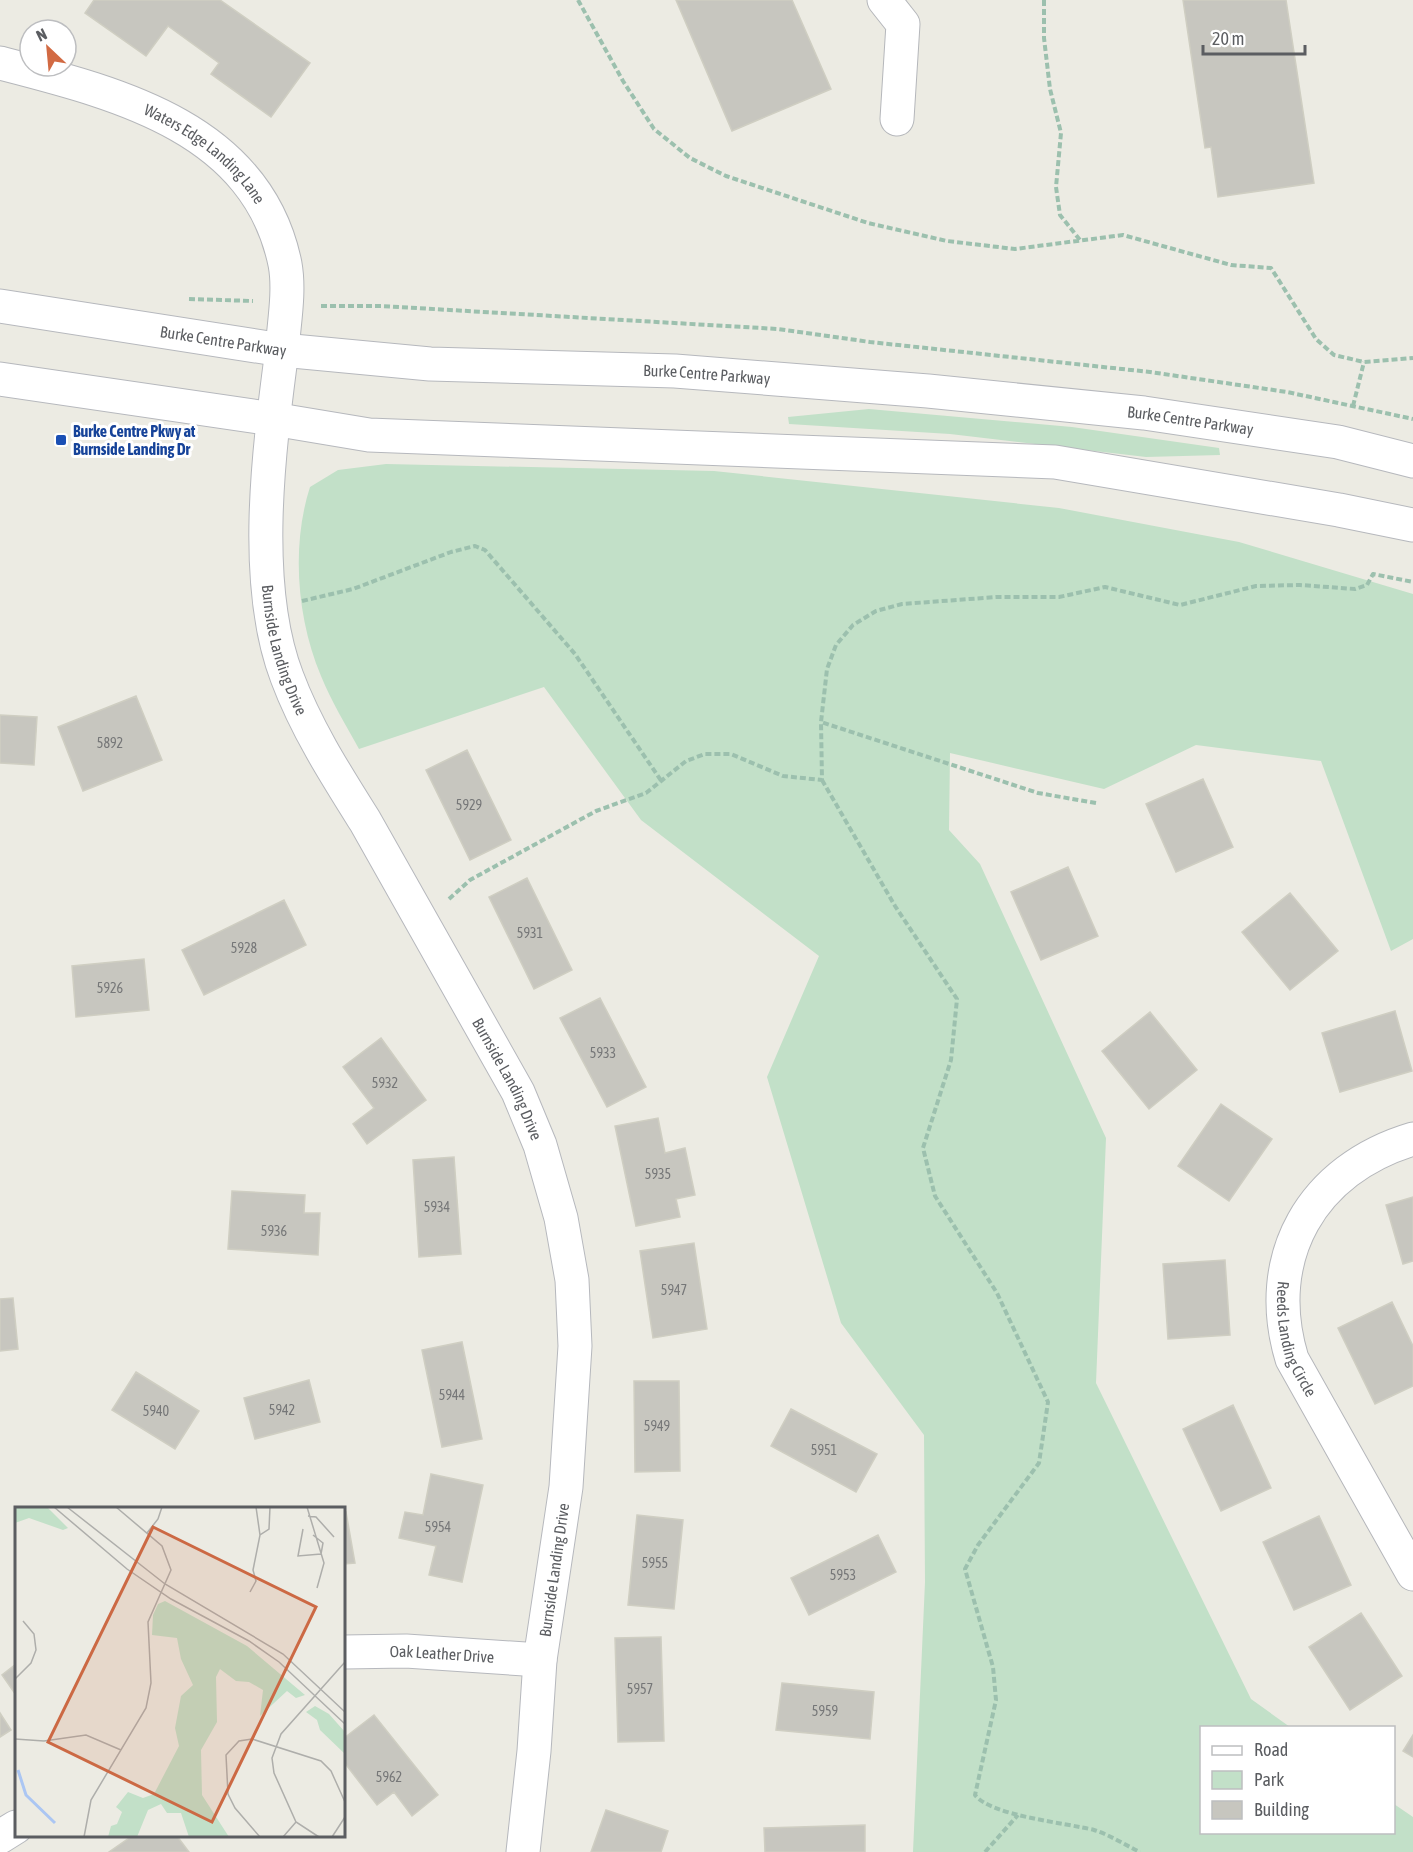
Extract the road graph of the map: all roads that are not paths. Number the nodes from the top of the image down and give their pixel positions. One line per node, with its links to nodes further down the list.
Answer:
1 (884, 0): 3 (street)
2 (0, 63): 5 (street, Waters Edge Landing Lane)
3 (897, 119)
4 (0, 306): 5 (street, Burke Centre Parkway)
5 (282, 351): 7 (street, Burnside Landing Drive); 8 (street, Burke Centre Parkway)
6 (0, 379): 7 (street)
7 (273, 419): 9 (street); 13 (street, Burnside Landing Drive)
8 (1413, 461)
9 (1413, 525)
10 (1413, 1139): 11 (street, Reeds Landing Circle)
11 (1413, 1574)
12 (345, 1652): 13 (street, Oak Leather Drive)
13 (540, 1660): 16 (street, Burnside Landing Drive)
14 (15, 1828): 15 (street)
15 (0, 1837)
16 (523, 1852)

